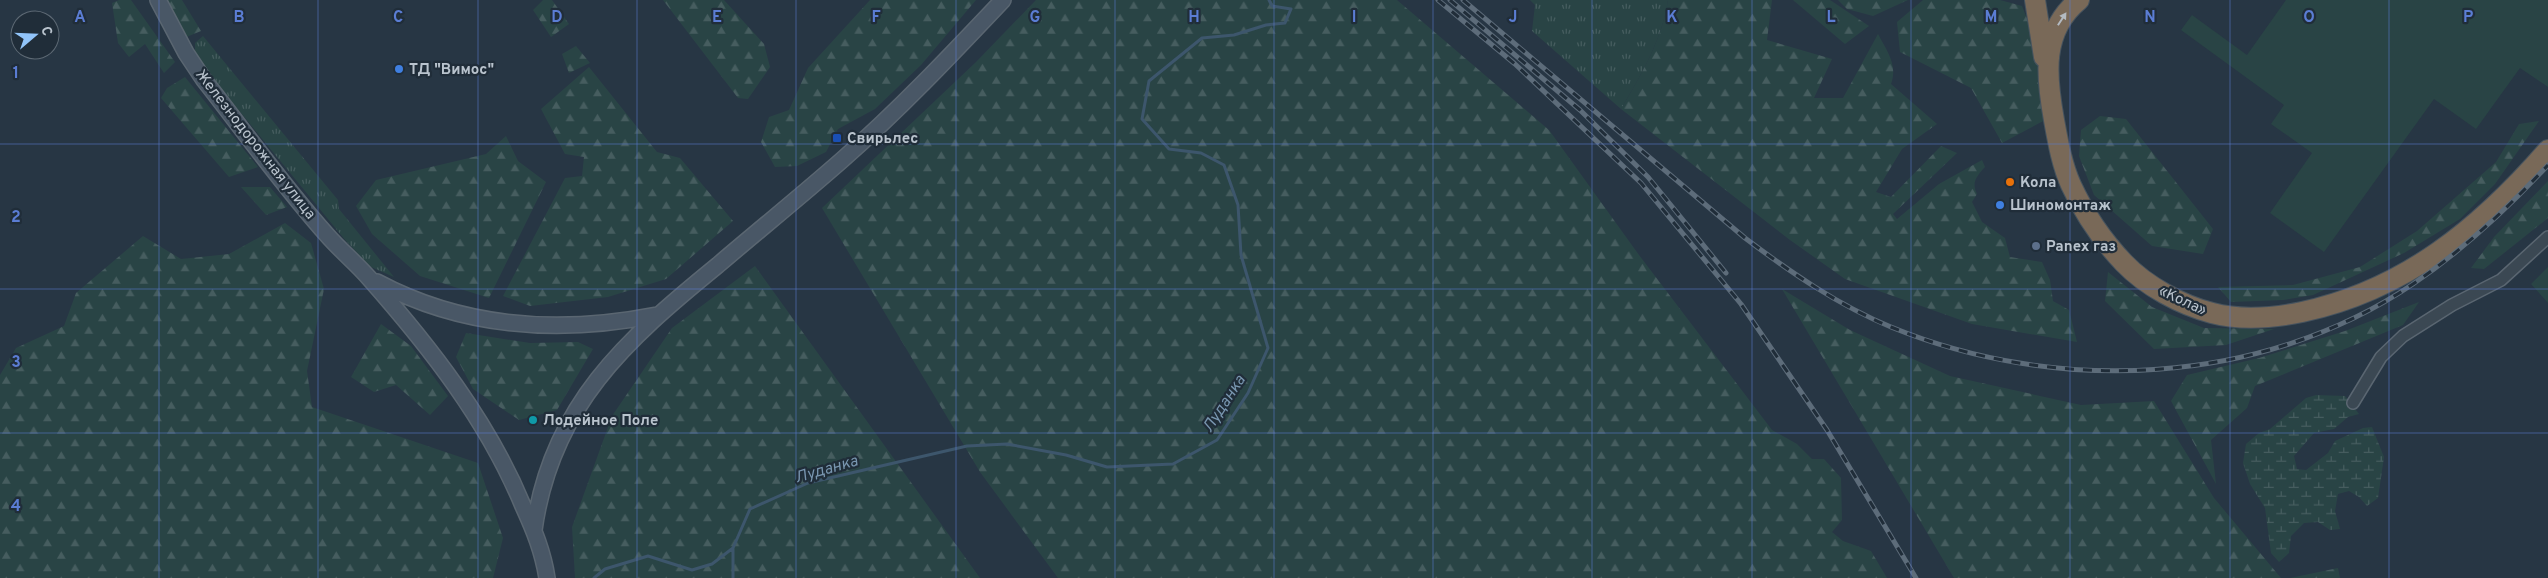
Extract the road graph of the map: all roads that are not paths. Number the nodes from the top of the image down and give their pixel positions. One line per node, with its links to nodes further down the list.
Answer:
1 (158, 0): 8 (street, Железнодорожная улица)
2 (1003, 0): 9 (street)
3 (2036, 0): 5 (highway)
4 (2079, 0): 5 (highway, «Кола», one-way to 4)
5 (2047, 77): 6 (highway, «Кола»)
6 (2548, 150)
7 (2548, 237): 10 (street)
8 (369, 278): 9 (street); 11 (street)
9 (657, 314): 11 (street)
10 (2353, 403)
11 (534, 530): 12 (street)
12 (547, 578)

